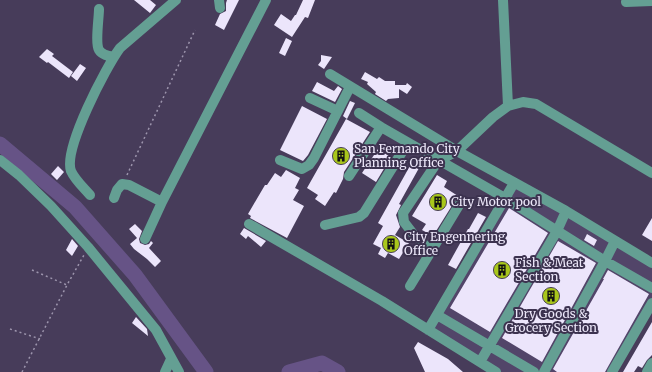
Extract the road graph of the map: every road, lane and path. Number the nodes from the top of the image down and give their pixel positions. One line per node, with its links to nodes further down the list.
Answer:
1 (176, 0): 8 (street)
2 (266, 0): 28 (street)
3 (503, 0): 12 (street)
4 (626, 2): 5 (street)
5 (652, 2)
6 (99, 9): 8 (street)
7 (195, 30): 24 (path)
8 (114, 57): 25 (street)
9 (330, 74): 10 (street)
10 (350, 87): 13 (street); 17 (street)
11 (310, 98): 13 (street)
12 (508, 106): 17 (street); 21 (street)
13 (338, 111): 19 (street)
14 (359, 113): 15 (street)
15 (380, 127): 16 (street); 22 (street)
16 (407, 144): 20 (street); 32 (street)
17 (456, 151): 20 (street); 23 (street)
18 (0, 160): 36 (street)
19 (280, 160)
20 (438, 161): 27 (street); 37 (street)
21 (652, 173)
22 (349, 176)
23 (514, 183): 27 (street); 30 (street)
24 (122, 184): 26 (street); 28 (street)
25 (90, 195)
26 (114, 198)
27 (505, 198): 33 (street); 45 (street)
28 (162, 202): 34 (street)
29 (461, 202): 37 (street)
30 (566, 211): 33 (street); 35 (street)
31 (249, 224): 47 (street)
32 (325, 225)
33 (557, 231): 38 (street); 49 (street)
34 (145, 240)
35 (615, 241): 38 (street); 39 (street)
36 (88, 247): 41 (path); 50 (street)
37 (431, 251): 42 (street)
38 (605, 261): 43 (street); 58 (street)
39 (652, 263)
40 (32, 270): 41 (path)
41 (67, 285): 48 (path)
42 (410, 286)
43 (652, 288)
44 (652, 303): 59 (street)
45 (437, 315): 47 (street); 49 (street)
46 (10, 328): 48 (path)
47 (428, 330): 51 (street)
48 (40, 339): 53 (path)
49 (489, 346): 51 (street); 57 (street)
50 (171, 359): 54 (street); 55 (street)
51 (480, 362): 56 (street)
52 (652, 363): 60 (street)
53 (22, 372)
54 (165, 372)
55 (179, 372)
56 (496, 372)
57 (534, 372)
58 (544, 372)
59 (612, 372)
60 (647, 372)

